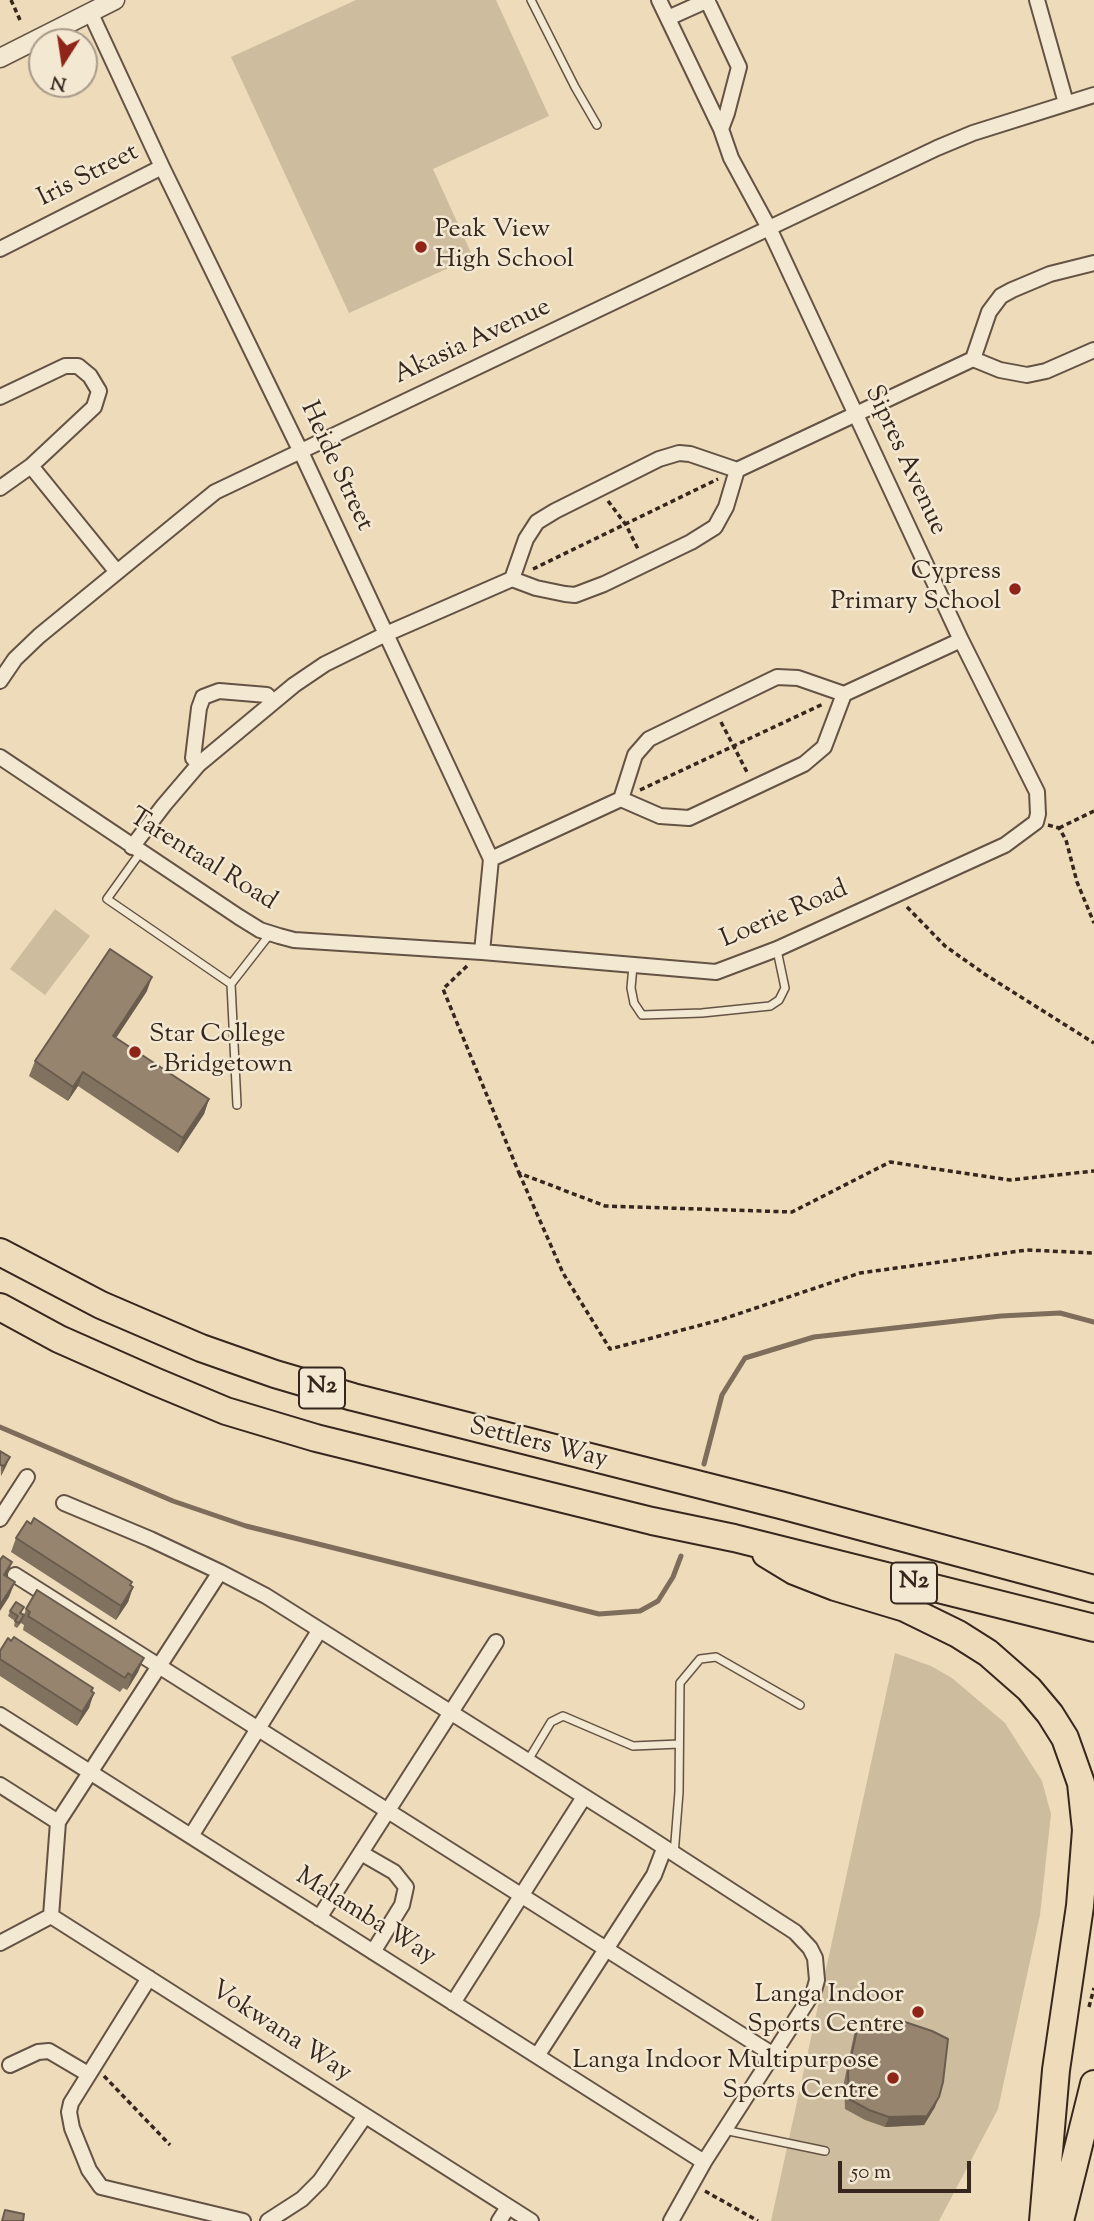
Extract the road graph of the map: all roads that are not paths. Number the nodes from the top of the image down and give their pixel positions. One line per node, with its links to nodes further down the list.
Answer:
1 (116, 0): 6 (street)
2 (531, 0): 11 (lane)
3 (659, 0): 7 (street, Sipres Avenue)
4 (708, 0): 7 (street); 12 (street)
5 (1037, 0): 10 (street)
6 (91, 14): 8 (street); 13 (street, Heide Street)
7 (668, 18): 12 (street, Sipres Avenue)
8 (0, 58)
9 (1094, 95): 10 (street, Akasia Avenue)
10 (1066, 103): 14 (street, Akasia Avenue)
11 (597, 125)
12 (720, 129): 14 (street, Sipres Avenue)
13 (162, 167): 15 (street, Iris Street); 21 (street, Heide Street)
14 (769, 228): 20 (street, Sipres Avenue); 21 (street, Akasia Avenue)
15 (0, 249)
16 (1094, 263): 18 (street)
17 (1094, 350): 18 (street)
18 (973, 359): 20 (street)
19 (0, 397): 22 (street)
20 (855, 414): 23 (street); 28 (street, Sipres Avenue)
21 (301, 452): 25 (street, Akasia Avenue); 27 (street, Heide Street)
22 (31, 466): 24 (street); 25 (street)
23 (737, 470): 26 (street); 26 (street)
24 (0, 488)
25 (117, 572): 29 (street, Akasia Avenue)
26 (512, 579): 27 (street)
27 (386, 634): 31 (street); 37 (street, Heide Street)
28 (961, 640): 30 (street); 35 (street, Sipres Avenue)
29 (0, 681)
30 (844, 694): 34 (street); 34 (street)
31 (273, 702): 33 (street); 33 (street)
32 (0, 757): 36 (street, Tarentaal Road)
33 (199, 764): 36 (street)
34 (621, 799): 37 (street)
35 (1037, 818): 39 (street, Loerie Road)
36 (136, 850): 38 (street, Tarentaal Road); 42 (lane)
37 (491, 859): 40 (street)
38 (271, 933): 40 (street, Tarentaal Road); 42 (lane)
39 (777, 949): 41 (street, Loerie Road); 41 (lane)
40 (482, 952): 41 (street, Loerie Road)
41 (633, 967)
42 (231, 985): 43 (lane)
43 (237, 1105)
44 (0, 1252): 52 (highway, Settlers Way / N2)
45 (0, 1307): 49 (highway, Settlers Way / N2)
46 (27, 1477): 48 (street)
47 (64, 1503): 50 (street)
48 (0, 1519)
49 (744, 1540): 53 (highway, Settlers Way / N2); 96 (highway)
50 (220, 1572): 54 (street); 56 (street)
51 (15, 1575): 56 (street)
52 (1094, 1589)
53 (1094, 1628)
54 (319, 1631): 58 (street); 60 (street)
55 (496, 1642): 58 (street)
56 (159, 1667): 60 (street); 63 (street)
57 (800, 1705): 61 (lane)
58 (450, 1714): 62 (street); 66 (street)
59 (0, 1715): 63 (street, Malamba Way)
60 (258, 1729): 66 (street); 68 (street)
61 (679, 1744): 62 (lane); 69 (lane)
62 (527, 1762): 65 (street)
63 (90, 1772): 67 (street); 68 (street, Malamba Way)
64 (0, 1785): 67 (street)
65 (584, 1797): 69 (street); 71 (street)
66 (388, 1811): 70 (street); 71 (street)
67 (58, 1822): 72 (street)
68 (191, 1836): 73 (street, Malamba Way)
69 (669, 1852): 75 (street); 79 (street)
70 (361, 1853): 73 (street); 76 (street)
71 (521, 1895): 75 (street); 78 (street)
72 (51, 1916): 74 (street); 77 (street, Vokwana Way)
73 (320, 1918): 76 (street, Malamba Way)
74 (0, 1943)
75 (607, 1949): 79 (street); 80 (street)
76 (373, 1952): 78 (street, Malamba Way)
77 (149, 1978): 82 (street); 84 (street, Vokwana Way)
78 (453, 2003): 80 (street, Malamba Way)
79 (772, 2054): 86 (street)
80 (537, 2056): 88 (street, Malamba Way)
81 (10, 2065): 82 (street)
82 (95, 2074): 91 (street)
83 (1094, 2084): 90 (highway)
84 (365, 2116): 89 (street, Vokwana Way); 92 (street)
85 (1094, 2127): 90 (highway)
86 (724, 2130): 87 (lane); 88 (street)
87 (825, 2151)
88 (704, 2162): 95 (street)
89 (508, 2207): 93 (street); 94 (street, Vokwana Way)
90 (1063, 2209)
91 (243, 2221)
92 (268, 2221)
93 (499, 2221)
94 (531, 2221)
95 (671, 2221)
96 (1044, 2221)

